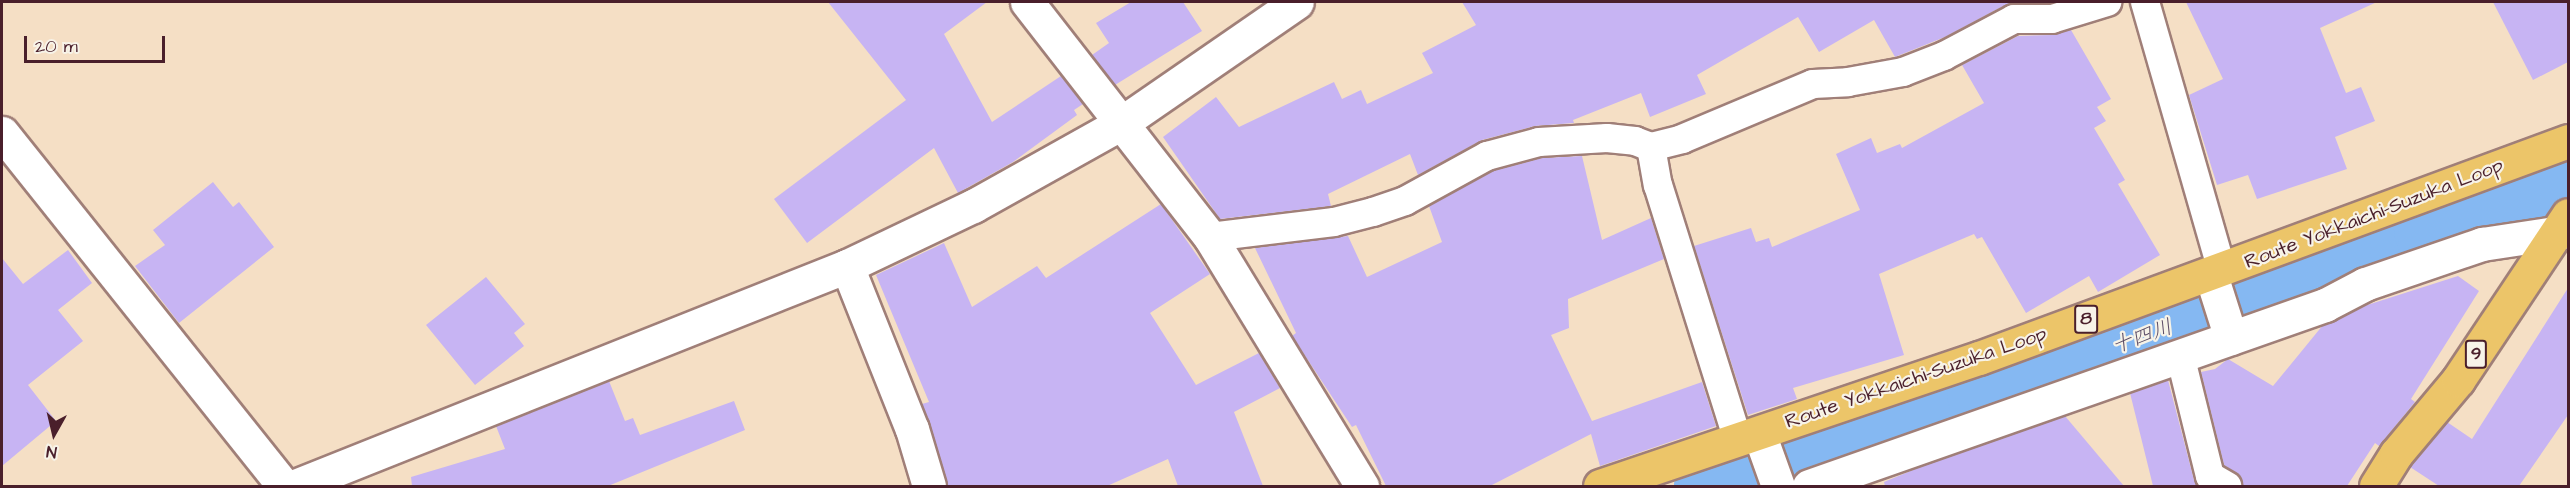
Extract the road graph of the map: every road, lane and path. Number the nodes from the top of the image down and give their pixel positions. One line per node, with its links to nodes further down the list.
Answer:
1 (1027, 2): 6 (street)
2 (1298, 2): 6 (street)
3 (2107, 2): 5 (lane)
4 (2145, 2): 13 (lane)
5 (2011, 10): 9 (lane)
6 (1123, 122): 11 (street); 12 (street)
7 (2, 133): 17 (street)
8 (2568, 141): 13 (main road, Route Yokkaichi-Suzuka Loop / 8)
9 (1651, 147): 11 (lane); 16 (lane)
10 (2565, 225): 14 (street); 25 (main road, 9)
11 (1210, 237): 20 (street)
12 (847, 266): 18 (street); 19 (street)
13 (2217, 277): 14 (street); 16 (main road, Route Yokkaichi-Suzuka Loop / 8)
14 (2230, 334): 15 (street)
15 (2180, 355): 23 (street); 24 (lane)
16 (1754, 440): 21 (main road, Route Yokkaichi-Suzuka Loop / 8); 22 (street)
17 (284, 486)
18 (296, 486)
19 (929, 486)
20 (1362, 486)
21 (1600, 486)
22 (1778, 486)
23 (1809, 486)
24 (2227, 486)
25 (2376, 486)

